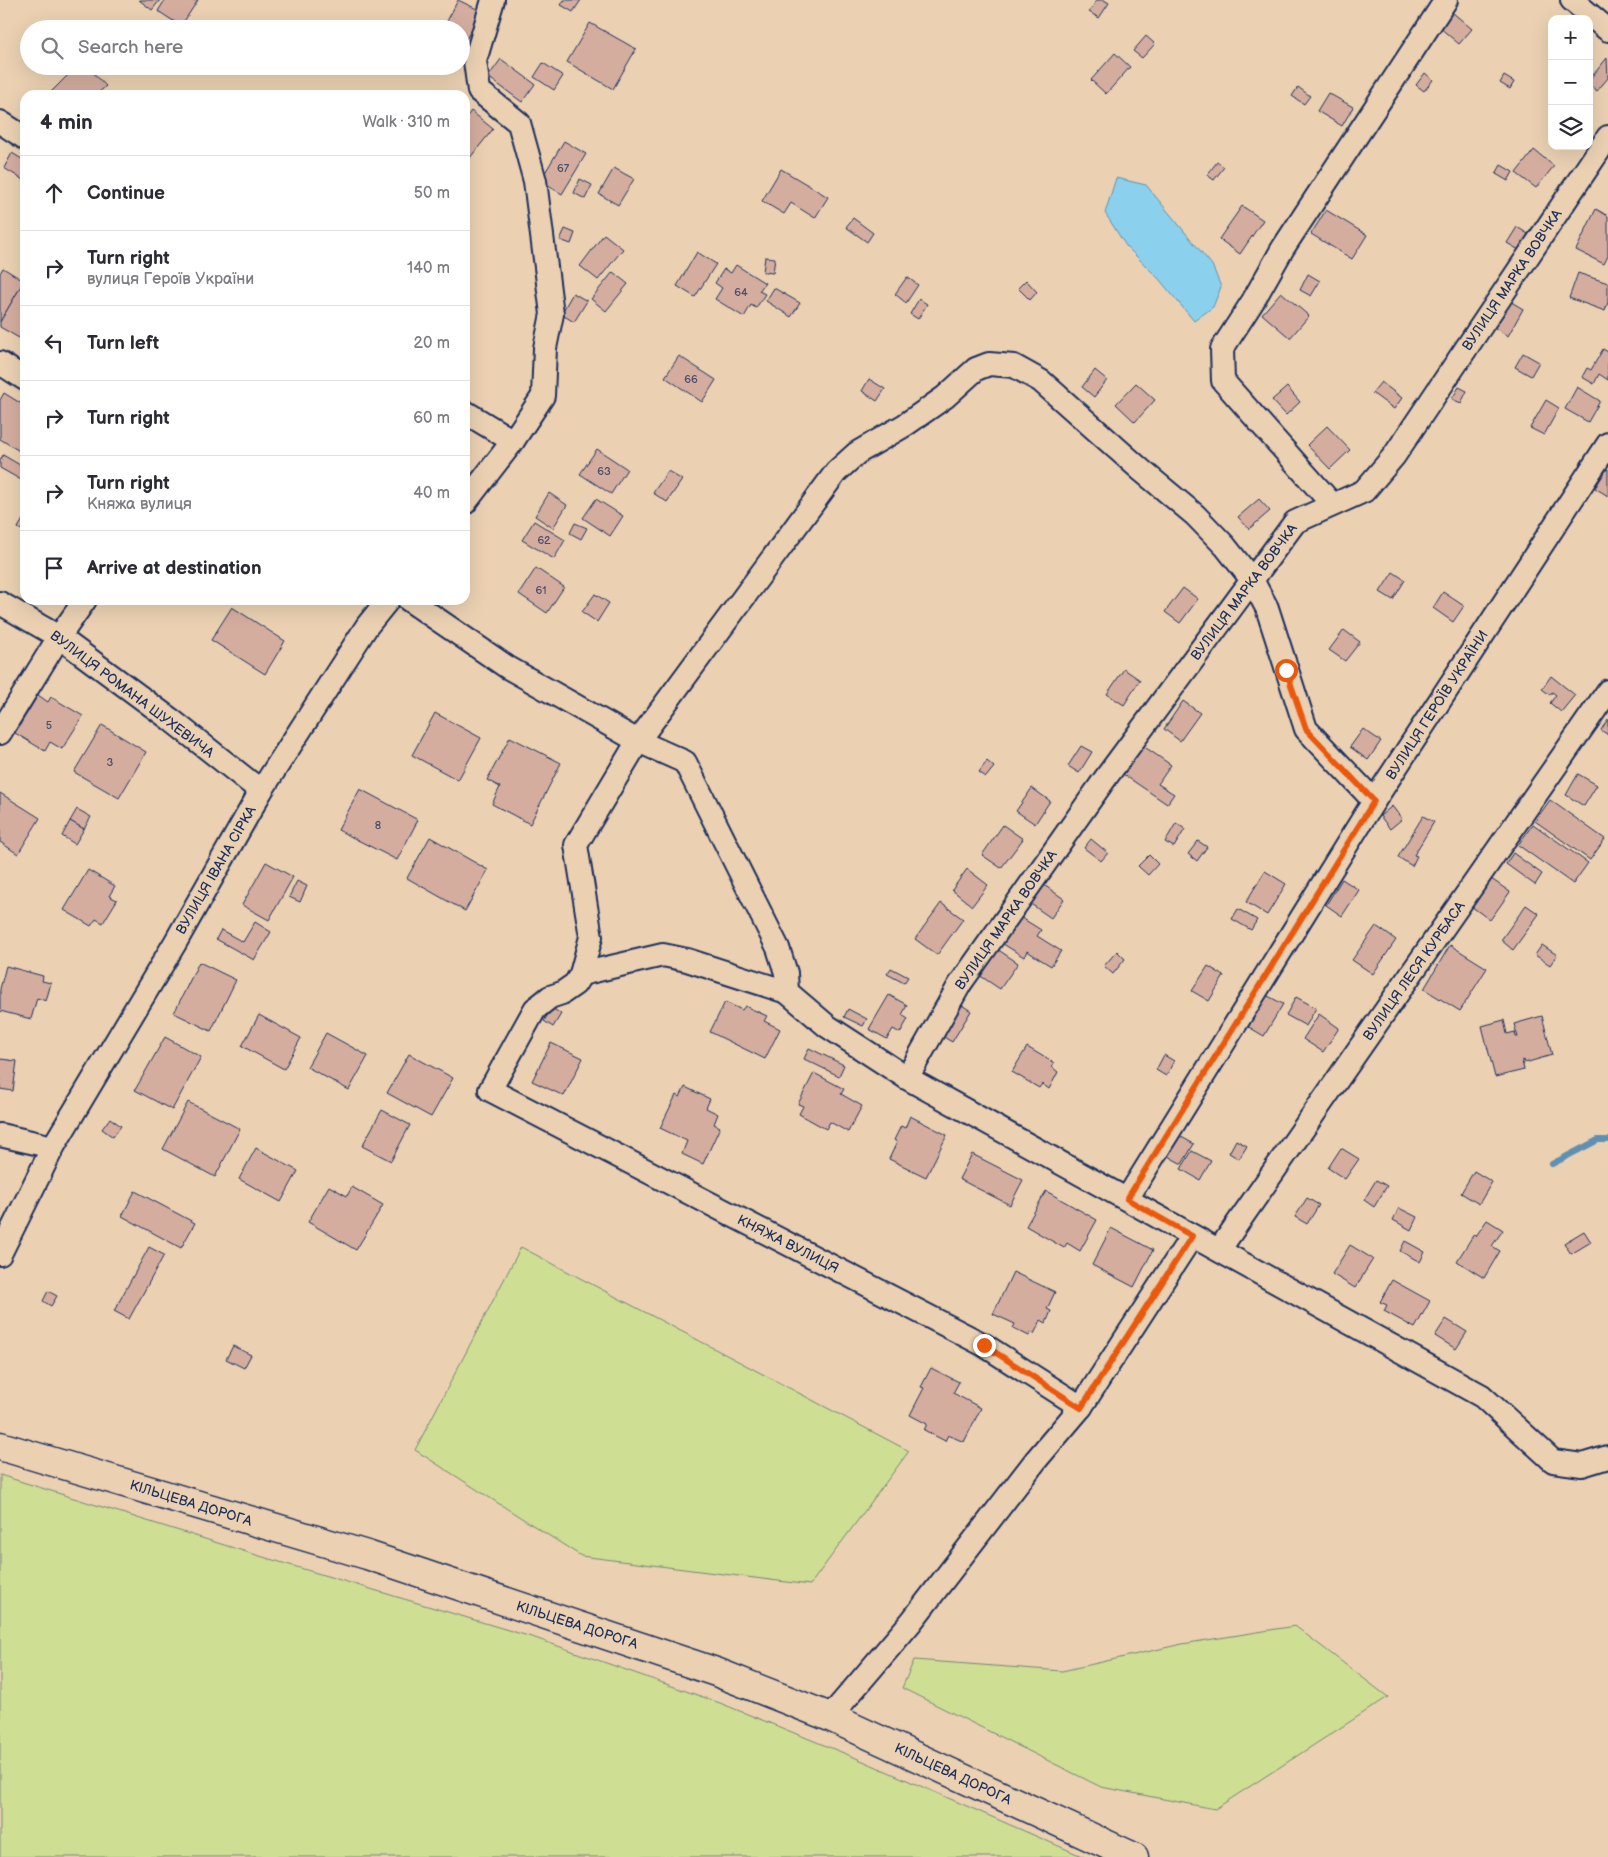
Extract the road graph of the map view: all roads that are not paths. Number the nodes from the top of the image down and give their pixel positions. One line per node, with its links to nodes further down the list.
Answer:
1 (493, 0): 11 (street)
2 (1446, 0): 14 (street)
3 (1572, 0): 4 (street)
4 (1608, 30)
5 (0, 122): 6 (street)
6 (20, 135)
7 (1608, 138): 14 (street, ВУЛИЦЯ МАРКА ВОВЧКА)
8 (0, 363): 9 (street)
9 (20, 376)
10 (470, 415): 11 (street)
11 (513, 441): 13 (street)
12 (1608, 444): 25 (street, ВУЛИЦЯ ГЕРОЇВ УКРАЇНИ)
13 (470, 497)
14 (1332, 504): 15 (street, ВУЛИЦЯ МАРКА ВОВЧКА)
15 (1252, 580): 23 (street); 25 (street); 28 (street, ВУЛИЦЯ МАРКА ВОВЧКА)
16 (0, 603): 20 (street, ВУЛИЦЯ РОМАНА ШУХЕВИЧА)
17 (81, 605): 20 (street)
18 (384, 605): 24 (street, ВУЛИЦЯ ІВАНА СІРКА)
19 (416, 605): 23 (street)
20 (59, 637): 22 (street); 24 (street, ВУЛИЦЯ РОМАНА ШУХЕВИЧА)
21 (1608, 691): 33 (street, ВУЛИЦЯ ЛЕСЯ КУРБАСА)
22 (0, 734)
23 (638, 741): 26 (street); 27 (street)
24 (261, 791): 30 (street, ВУЛИЦЯ ІВАНА СІРКА)
25 (1374, 801): 31 (street, ВУЛИЦЯ ГЕРОЇВ УКРАЇНИ)
26 (581, 974): 27 (street); 35 (street, КНЯЖА ВУЛИЦЯ)
27 (788, 992): 28 (street)
28 (907, 1078): 31 (street)
29 (0, 1135): 30 (street)
30 (53, 1148): 34 (street, ВУЛИЦЯ ІВАНА СІРКА)
31 (1127, 1199): 32 (street)
32 (1192, 1236): 33 (street); 35 (street)
33 (1219, 1250): 37 (street)
34 (0, 1254)
35 (1081, 1408): 38 (street)
36 (0, 1446): 38 (highway, КІЛЬЦЕВА ДОРОГА)
37 (1608, 1457)
38 (830, 1717): 39 (highway, КІЛЬЦЕВА ДОРОГА)
39 (1134, 1857)

